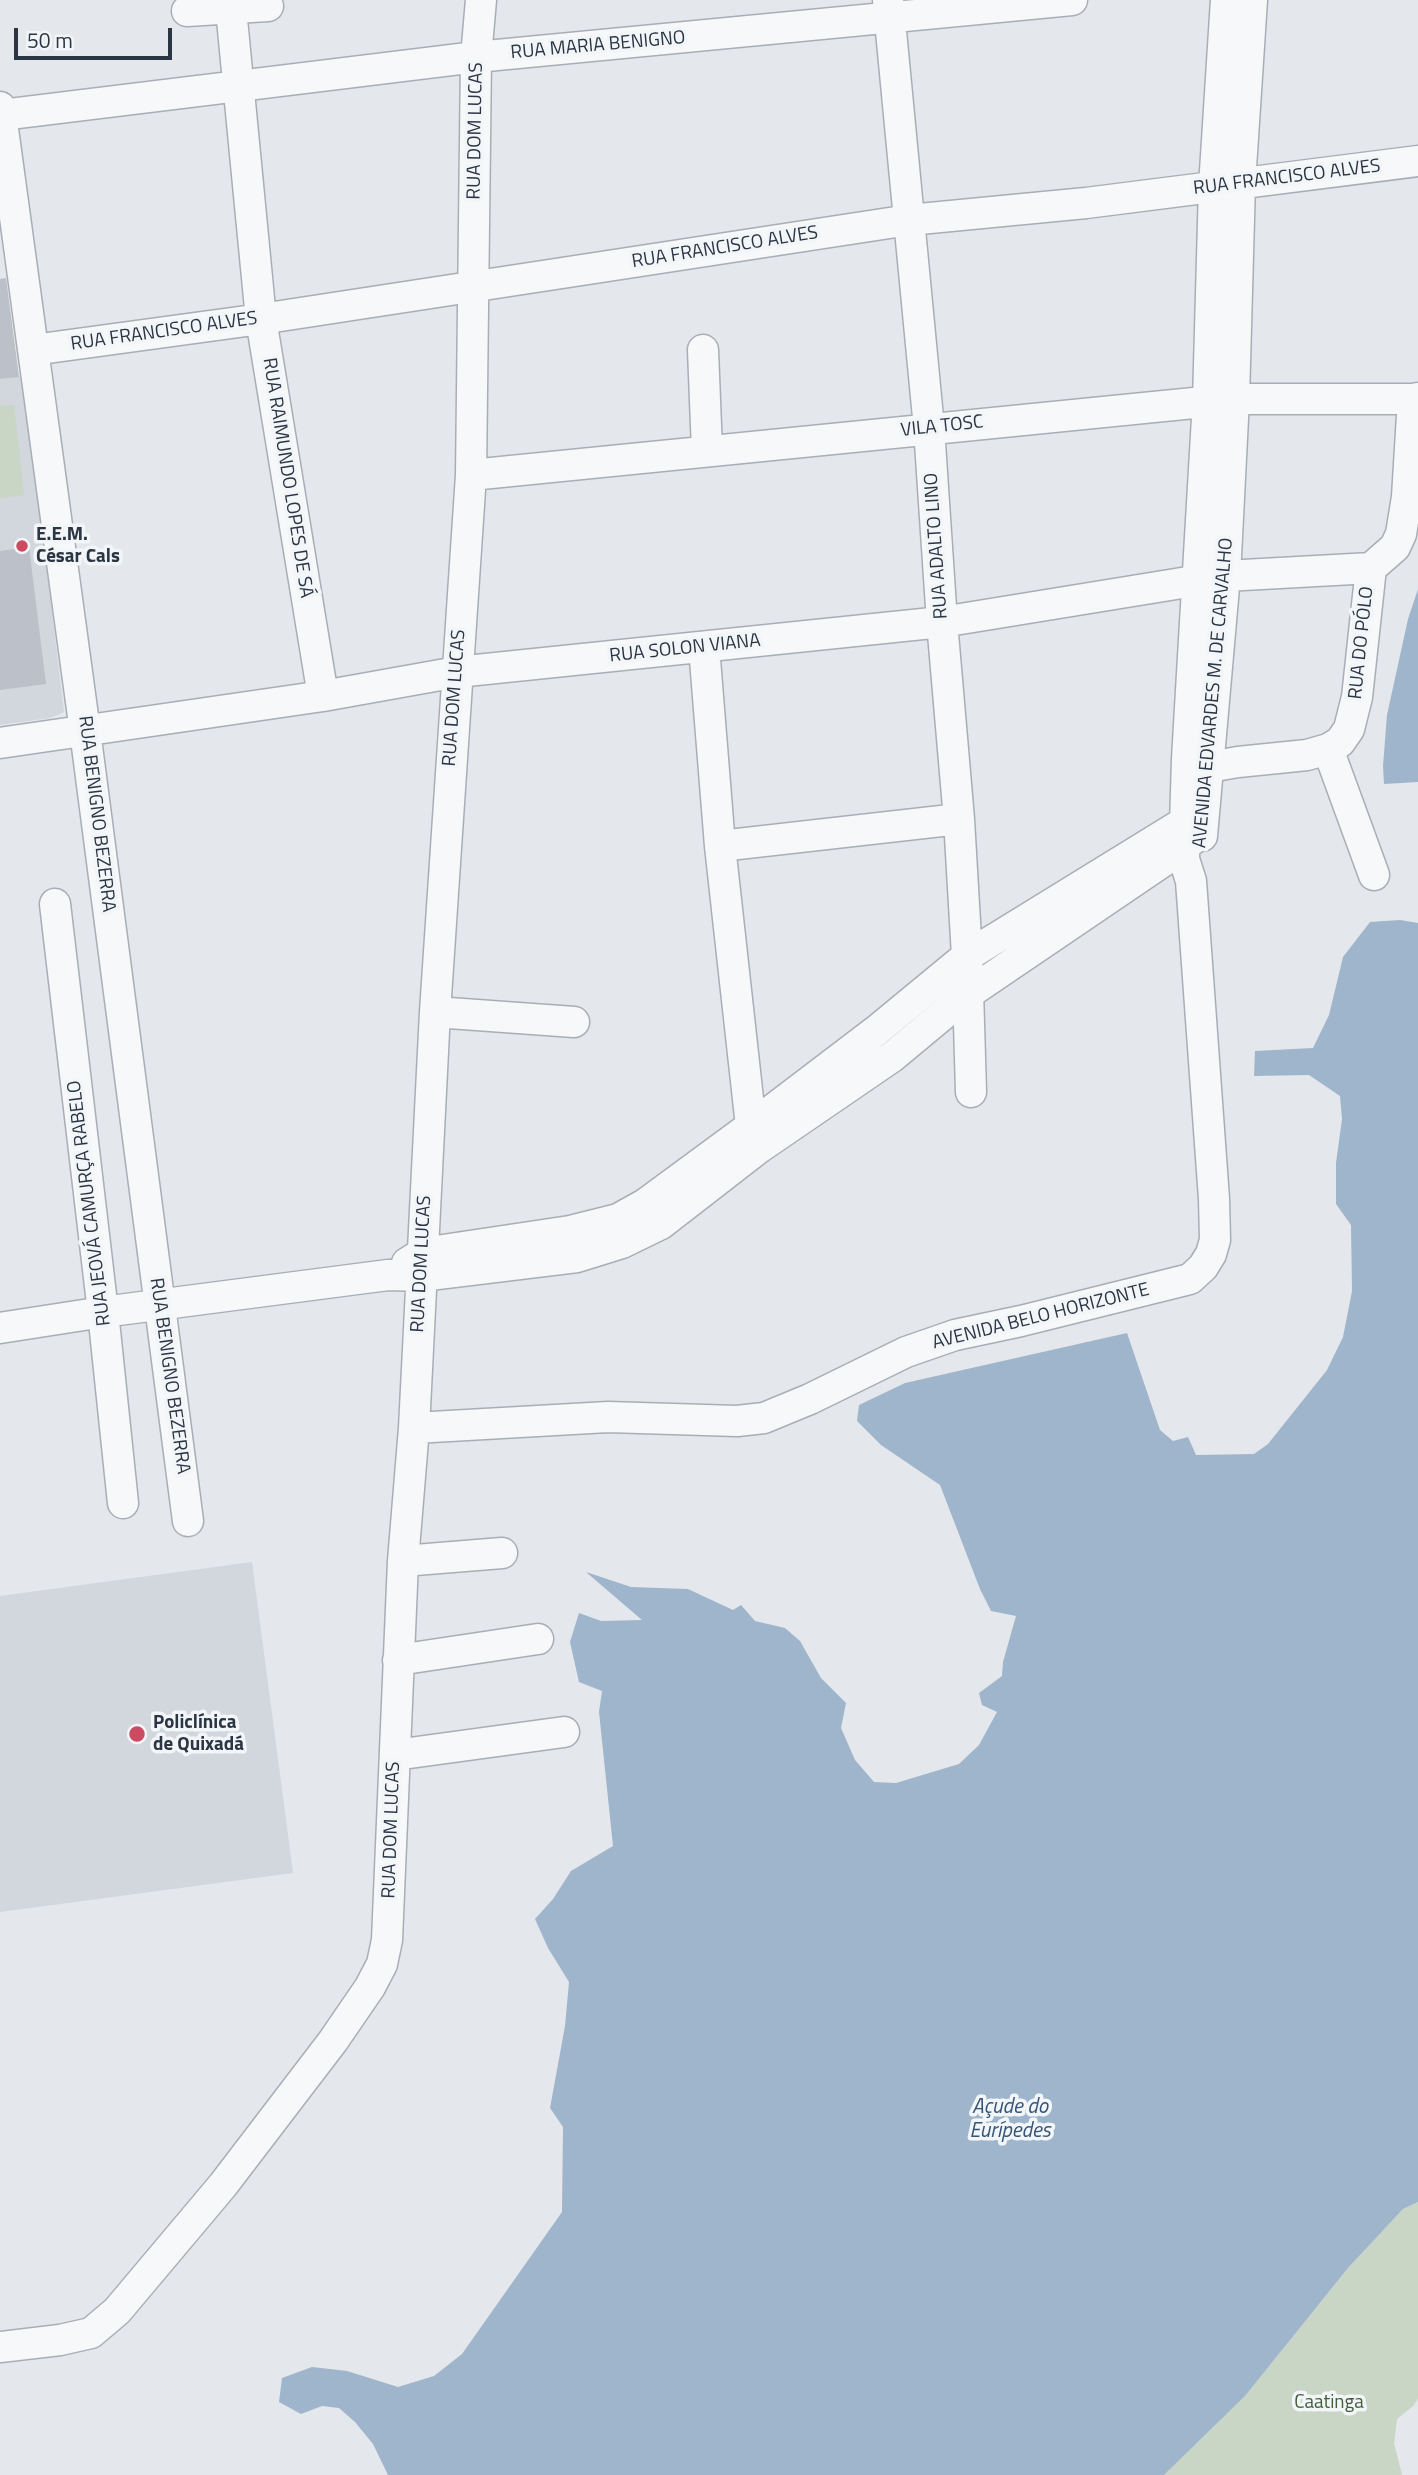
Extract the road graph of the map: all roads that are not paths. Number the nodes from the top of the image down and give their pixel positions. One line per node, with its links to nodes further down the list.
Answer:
1 (481, 0): 10 (street, RUA DOM LUCAS)
2 (1072, 0): 5 (street, RUA MARIA BENIGNO)
3 (1226, 0): 14 (street, AVENIDA EDVARDES M. DE CARVALHO)
4 (1252, 0): 14 (street, AVENIDA EDVARDES M. DE CARVALHO)
5 (1018, 2): 7 (street, RUA MARIA BENIGNO)
6 (268, 6): 8 (street)
7 (889, 8): 10 (street, RUA MARIA BENIGNO); 15 (street, RUA ADALTO LINO)
8 (231, 9): 9 (street); 11 (street, RUA RAIMUNDO LOPES DE SÁ)
9 (187, 11)
10 (477, 57): 11 (street, RUA MARIA BENIGNO); 16 (street, RUA DOM LUCAS)
11 (237, 86): 12 (street, RUA MARIA BENIGNO); 17 (street, RUA RAIMUNDO LOPES DE SÁ)
12 (1, 111): 18 (street, RUA BENIGNO BEZERRA)
13 (1418, 161): 14 (street, RUA FRANCISCO ALVES)
14 (1227, 185): 15 (street, RUA FRANCISCO ALVES); 21 (street, AVENIDA EDVARDES M. DE CARVALHO)
15 (909, 220): 16 (street, RUA FRANCISCO ALVES); 22 (street, RUA ADALTO LINO)
16 (474, 286): 17 (street, RUA FRANCISCO ALVES); 24 (street, RUA DOM LUCAS)
17 (261, 319): 18 (street, RUA FRANCISCO ALVES); 30 (street, RUA RAIMUNDO LOPES DE SÁ)
18 (33, 350): 31 (street, RUA BENIGNO BEZERRA)
19 (703, 350): 23 (street)
20 (1416, 399): 21 (street, VILA TOSC); 25 (street, RUA DO PÓLO)
21 (1221, 400): 22 (street, VILA TOSC); 26 (street, AVENIDA EDVARDES M. DE CARVALHO)
22 (929, 428): 23 (street, VILA TOSC); 27 (street, RUA ADALTO LINO)
23 (707, 451): 24 (street, VILA TOSC)
24 (471, 475): 29 (street, RUA DOM LUCAS)
25 (1371, 568): 26 (street, RUA SOLON VIANA); 33 (street, RUA DO PÓLO)
26 (1212, 578): 27 (street, RUA SOLON VIANA); 34 (street, AVENIDA EDVARDES M. DE CARVALHO)
27 (942, 622): 28 (street, RUA SOLON VIANA); 35 (street, RUA ADALTO LINO)
28 (704, 647): 29 (street, RUA SOLON VIANA); 37 (street)
29 (457, 672): 30 (street, RUA SOLON VIANA); 43 (street, RUA DOM LUCAS)
30 (323, 696): 31 (street, RUA SOLON VIANA)
31 (85, 732): 32 (street, RUA SOLON VIANA); 50 (street, RUA BENIGNO BEZERRA)
32 (0, 743)
33 (1328, 749): 34 (street); 38 (street)
34 (1198, 773): 36 (street, AVENIDA EDVARDES M. DE CARVALHO)
35 (960, 818): 37 (street); 41 (street, RUA ADALTO LINO)
36 (1195, 827): 39 (street, AVENIDA EDVARDES M. DE CARVALHO); 41 (street); 42 (street)
37 (720, 846): 48 (street)
38 (1374, 875)
39 (1191, 881): 53 (street, AVENIDA BELO HORIZONTE)
40 (55, 904): 51 (street, RUA JEOVÁ CAMURÇA RABELO)
41 (967, 956): 42 (street, RUA ADALTO LINO); 45 (street)
42 (969, 993): 46 (street); 47 (street, RUA ADALTO LINO)
43 (435, 1012): 44 (street); 49 (street, RUA DOM LUCAS)
44 (574, 1022)
45 (876, 1031): 46 (street); 48 (street)
46 (892, 1057): 48 (street)
47 (971, 1092)
48 (755, 1137): 49 (street)
49 (422, 1264): 50 (street); 53 (street, RUA DOM LUCAS)
50 (159, 1305): 51 (street); 55 (street, RUA BENIGNO BEZERRA)
51 (103, 1312): 52 (street); 54 (street, RUA JEOVÁ CAMURÇA RABELO)
52 (0, 1328)
53 (414, 1428): 57 (street, RUA DOM LUCAS)
54 (123, 1503)
55 (188, 1521)
56 (502, 1553): 57 (street)
57 (403, 1561): 59 (street, RUA DOM LUCAS)
58 (538, 1639): 59 (street)
59 (398, 1660): 61 (street, RUA DOM LUCAS)
60 (564, 1732): 61 (street)
61 (395, 1755): 62 (street, RUA DOM LUCAS)
62 (0, 2347)

